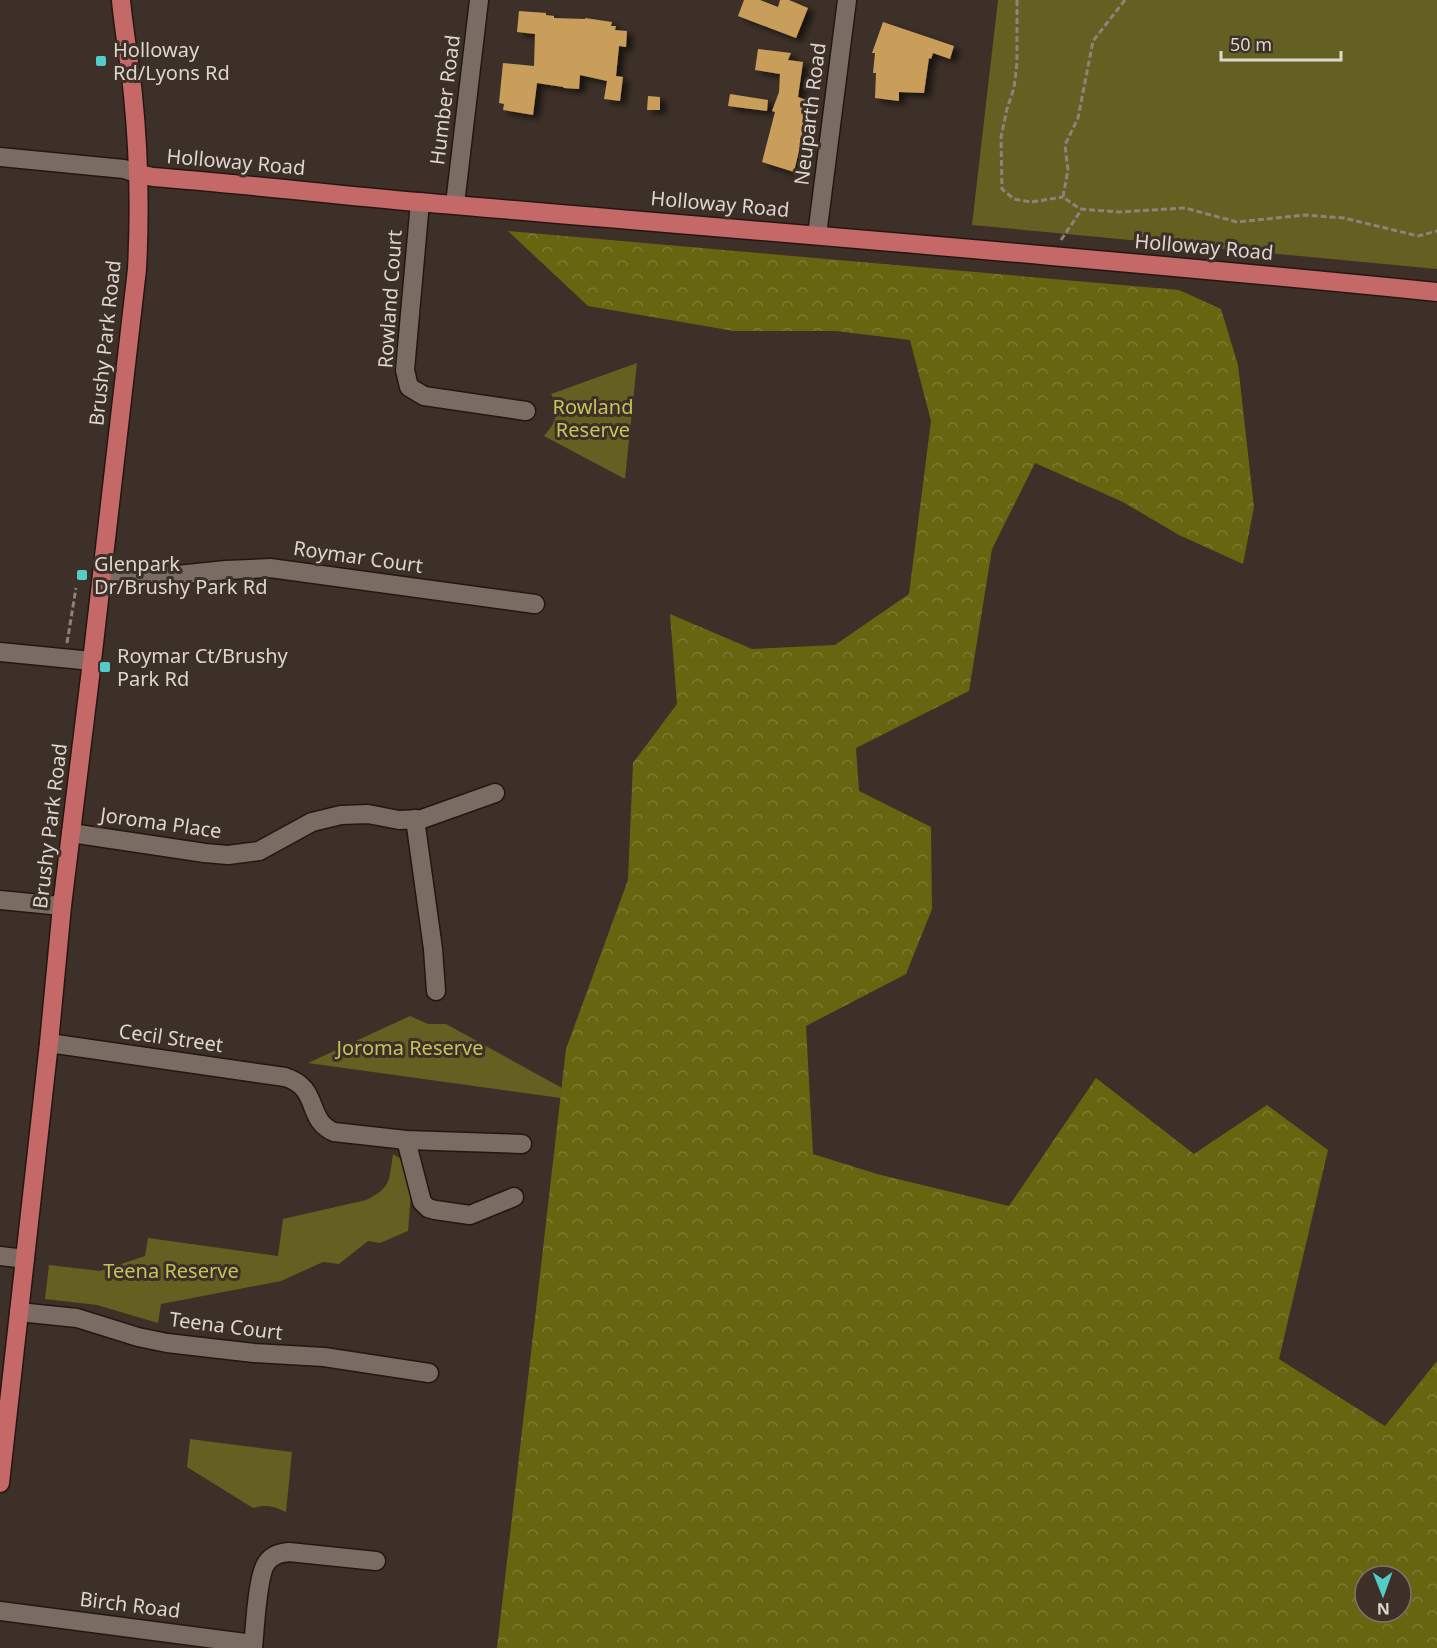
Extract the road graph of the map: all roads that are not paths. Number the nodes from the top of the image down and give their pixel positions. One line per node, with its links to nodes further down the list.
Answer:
1 (121, 0): 5 (main road, Brushy Park Road)
2 (479, 0): 7 (street, Humber Road)
3 (847, 0): 8 (street, Neuparth Road)
4 (0, 157): 5 (street, Holloway Road)
5 (139, 174): 6 (main road, Holloway Road); 11 (main road, Brushy Park Road)
6 (420, 202): 7 (main road, Holloway Road); 10 (street, Rowland Court)
7 (455, 204): 8 (main road, Holloway Road)
8 (817, 235): 9 (main road, Holloway Road)
9 (1437, 292)
10 (526, 411)
11 (102, 571): 12 (street, Roymar Court); 14 (main road, Brushy Park Road)
12 (535, 604)
13 (0, 652): 14 (street)
14 (92, 661): 17 (main road, Brushy Park Road)
15 (495, 793): 16 (street, Joroma Place)
16 (415, 819): 17 (street, Joroma Place); 20 (street)
17 (71, 833): 19 (main road, Brushy Park Road)
18 (0, 900): 19 (street)
19 (62, 906): 21 (main road, Brushy Park Road)
20 (436, 990)
21 (50, 1043): 22 (street, Cecil Street); 26 (main road, Brushy Park Road)
22 (405, 1140): 23 (street); 24 (street)
23 (522, 1144)
24 (514, 1197)
25 (0, 1256): 26 (street)
26 (25, 1258): 27 (main road, Brushy Park Road)
27 (19, 1312): 28 (street, Teena Court); 29 (main road, Brushy Park Road)
28 (429, 1373)
29 (0, 1484)
30 (376, 1561): 32 (street)
31 (0, 1611): 32 (street, Birch Road)
32 (253, 1646)

